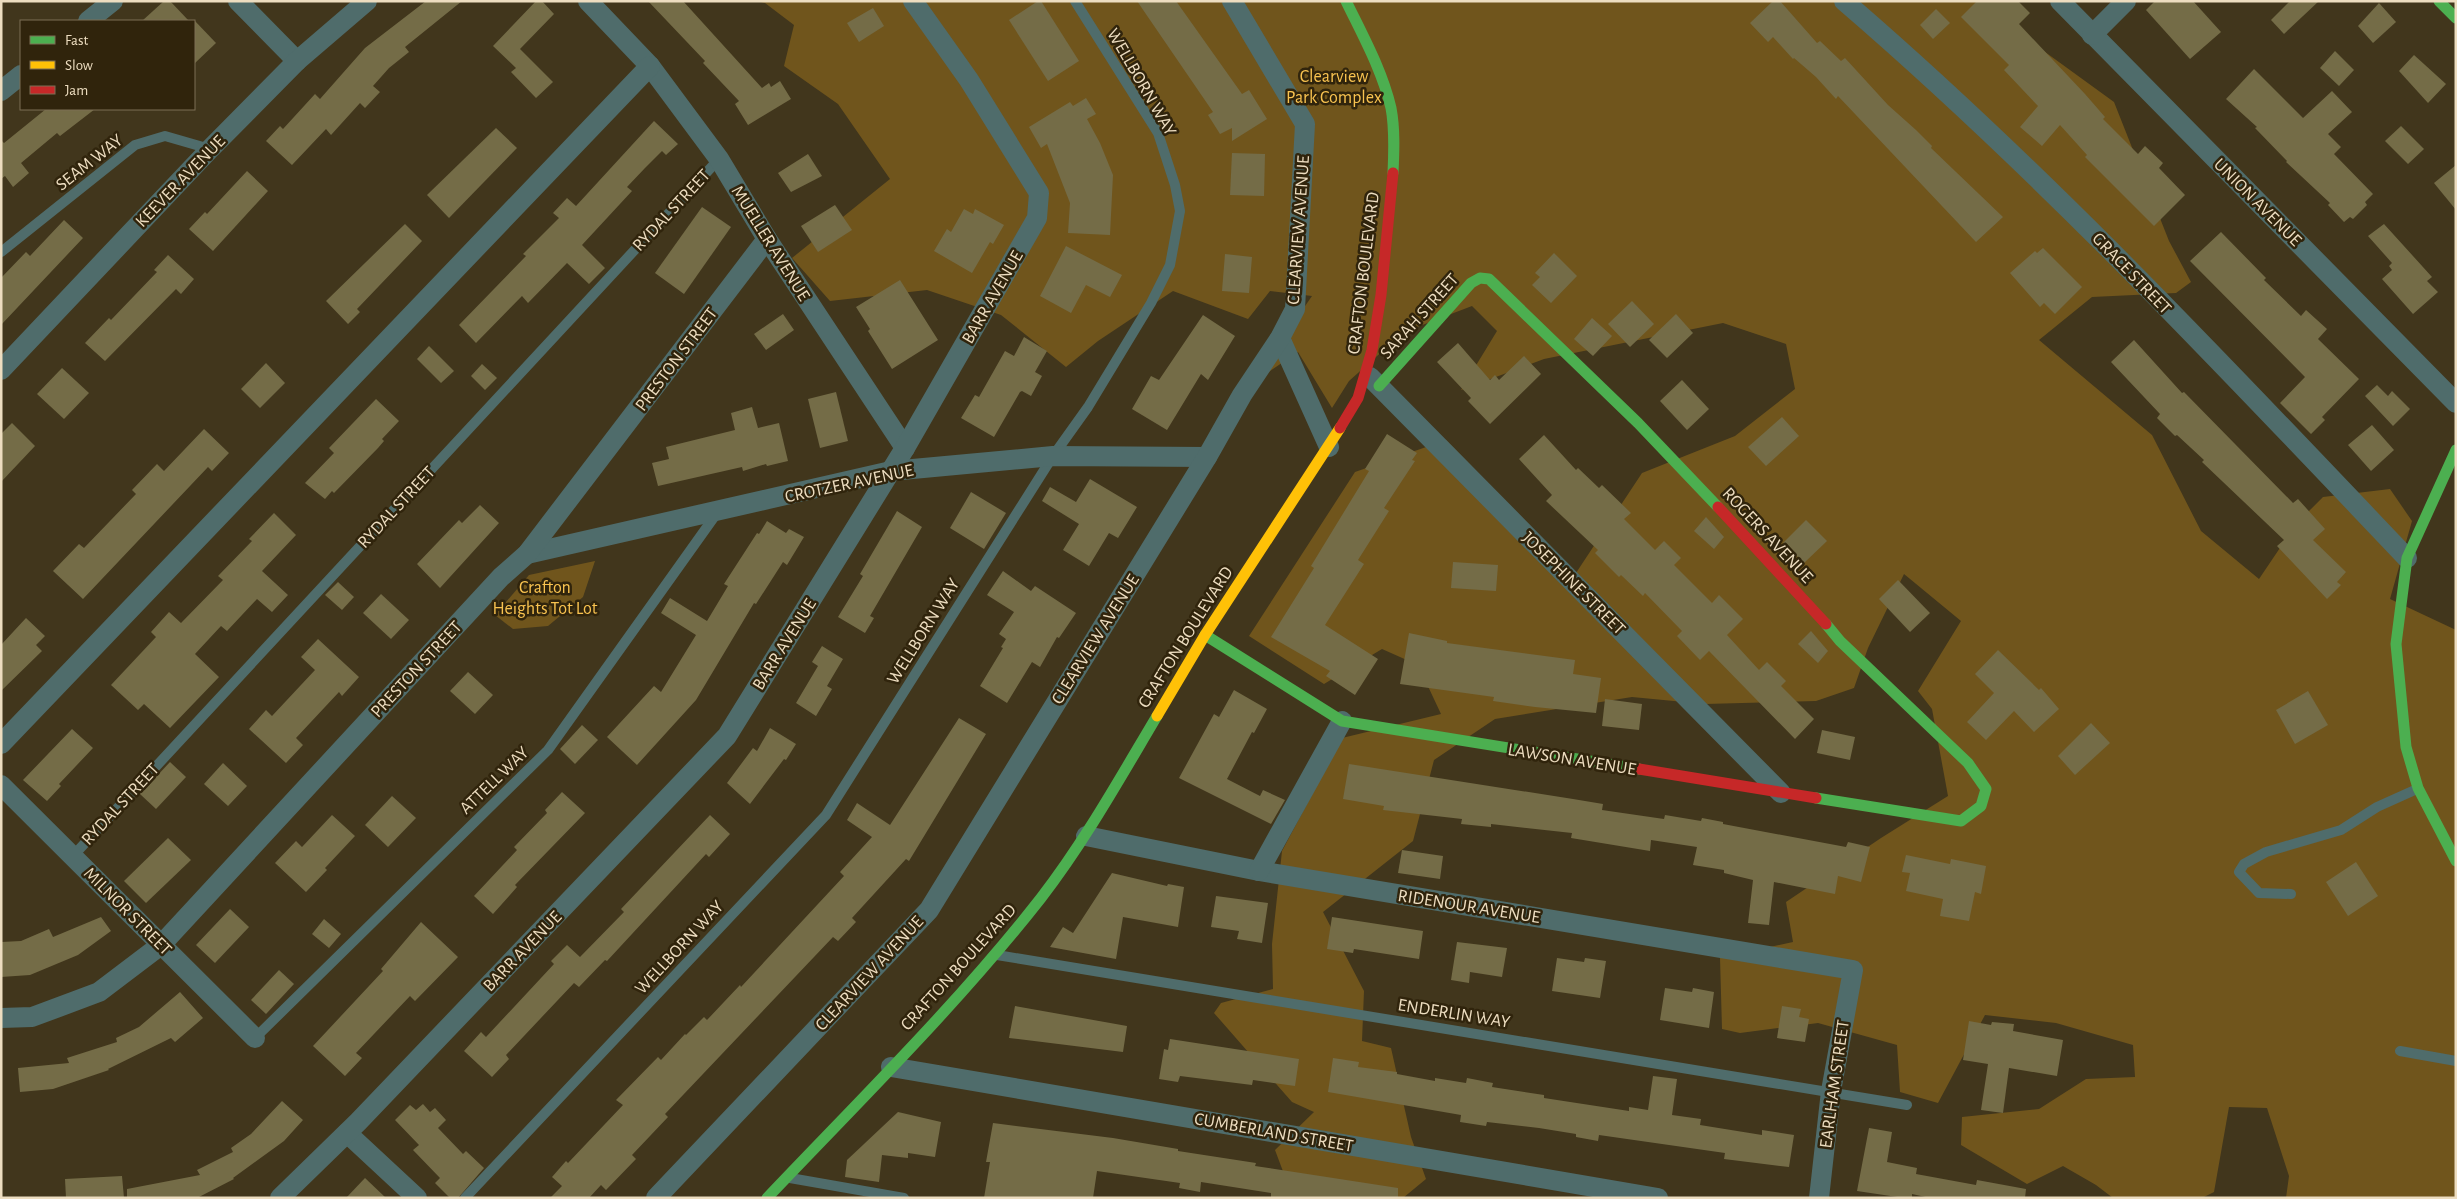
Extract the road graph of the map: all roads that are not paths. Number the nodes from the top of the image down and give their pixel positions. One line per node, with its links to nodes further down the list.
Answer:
1 (113, 1): 14 (street)
2 (238, 1): 16 (street)
3 (367, 1): 16 (street, KEEVER AVENUE)
4 (588, 1): 17 (street, MUELLER AVENUE)
5 (913, 1): 30 (street, BARR AVENUE)
6 (1074, 1): 32 (lane, WELLBORN WAY)
7 (1232, 1): 25 (street, CLEARVIEW AVENUE)
8 (1346, 1): 27 (street, CRAFTON BOULEVARD)
9 (1844, 1): 37 (street, GRACE STREET)
10 (2060, 1): 15 (street, UNION AVENUE)
11 (2126, 1): 15 (street)
12 (2439, 1): 13 (street)
13 (2456, 18)
14 (89, 20)
15 (2092, 34): 28 (street, UNION AVENUE)
16 (297, 61): 20 (street, KEEVER AVENUE)
17 (650, 66): 21 (street, MUELLER AVENUE); 40 (street)
18 (20, 76): 19 (street)
19 (1, 91)
20 (210, 150): 23 (lane, SEAM WAY); 26 (street, KEEVER AVENUE)
21 (719, 159): 22 (street, MUELLER AVENUE); 46 (lane, RYDAL STREET)
22 (767, 238): 30 (street, MUELLER AVENUE); 36 (street, PRESTON STREET)
23 (1, 252)
24 (1489, 279): 27 (street, SARAH STREET); 44 (street, ROGERS AVENUE)
25 (1280, 338): 29 (street); 33 (street, CLEARVIEW AVENUE)
26 (1, 370)
27 (1373, 380): 29 (street, CRAFTON BOULEVARD); 43 (street, JOSEPHINE STREET)
28 (2456, 403)
29 (1329, 447): 38 (street, CRAFTON BOULEVARD)
30 (905, 448): 34 (street, BARR AVENUE)
31 (2456, 450): 37 (street)
32 (1053, 456): 33 (street, CROTZER AVENUE); 34 (street, CROTZER AVENUE); 64 (lane, WELLBORN WAY)
33 (1207, 457): 65 (street, CLEARVIEW AVENUE)
34 (891, 471): 35 (street, CROTZER AVENUE); 60 (street, BARR AVENUE)
35 (717, 513): 36 (street, CROTZER AVENUE); 54 (lane, ATTELL WAY)
36 (527, 554): 50 (street, PRESTON STREET)
37 (2407, 558): 42 (street)
38 (1205, 635): 39 (street, LAWSON AVENUE); 45 (street, CRAFTON BOULEVARD)
39 (1342, 721): 43 (street, LAWSON AVENUE); 48 (street)
40 (1, 744)
41 (1, 785): 46 (street, MILNOR STREET)
42 (2418, 788): 47 (street); 49 (lane)
43 (1781, 793): 44 (street, LAWSON AVENUE)
44 (1962, 821)
45 (1086, 836): 48 (street, RIDENOUR AVENUE); 51 (street, CRAFTON BOULEVARD)
46 (73, 856): 50 (street, MILNOR STREET)
47 (2456, 861)
48 (1258, 871): 52 (street, RIDENOUR AVENUE)
49 (2291, 894)
50 (161, 945): 53 (street, PRESTON STREET); 54 (street, MILNOR STREET)
51 (996, 954): 57 (street, CRAFTON BOULEVARD); 58 (lane, ENDERLIN WAY)
52 (1853, 970): 58 (street, EARLHAM STREET)
53 (1, 1018)
54 (255, 1038)
55 (2400, 1051): 56 (lane)
56 (2456, 1061)
57 (891, 1067): 61 (street, CRAFTON BOULEVARD); 68 (street, CUMBERLAND STREET)
58 (1830, 1091): 59 (lane, ENDERLIN WAY); 69 (street, EARLHAM STREET)
59 (1907, 1105)
60 (348, 1133): 62 (street, BARR AVENUE); 63 (street)
61 (787, 1177): 66 (street, CRAFTON BOULEVARD); 67 (lane)
62 (280, 1198)
63 (417, 1198)
64 (465, 1198)
65 (656, 1198)
66 (767, 1198)
67 (904, 1198)
68 (1658, 1198)
69 (1819, 1198)

